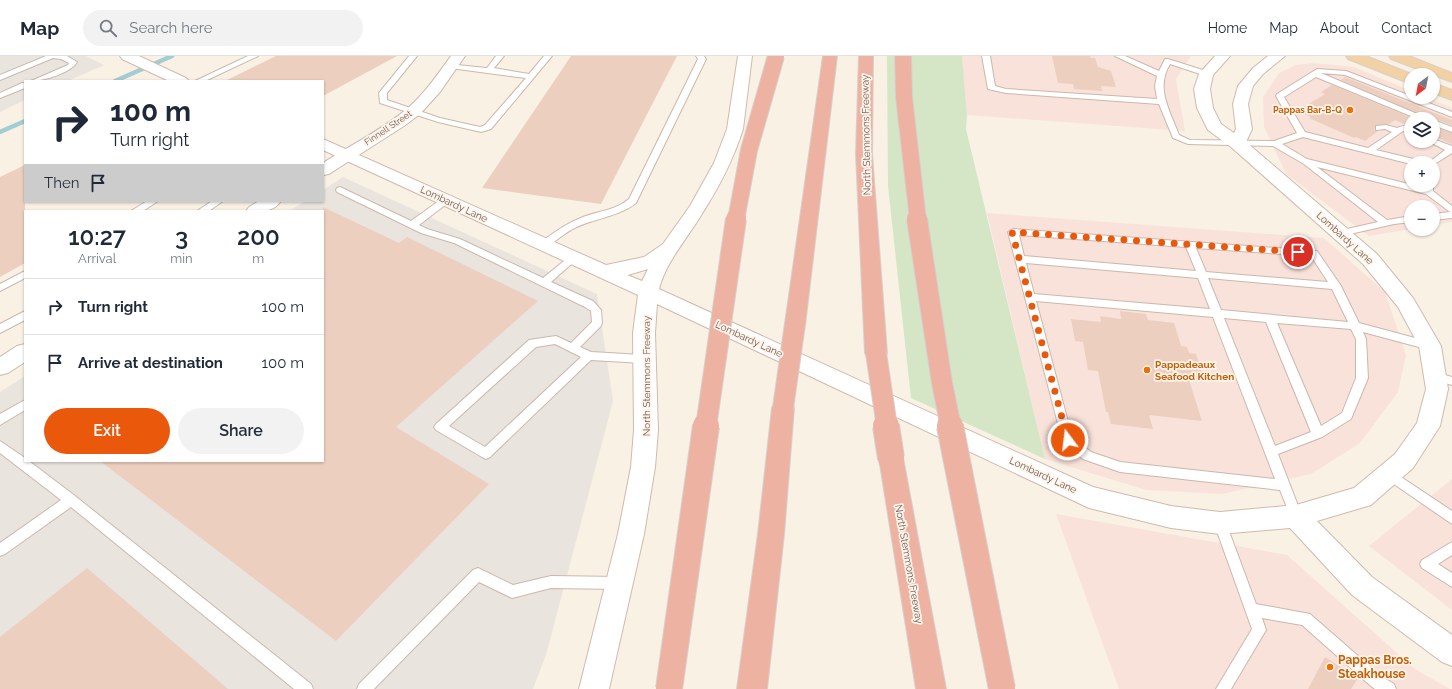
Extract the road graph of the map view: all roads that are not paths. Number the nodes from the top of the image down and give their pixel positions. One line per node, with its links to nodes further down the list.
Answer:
1 (127, 56): 27 (street)
2 (254, 56): 29 (lane)
3 (413, 56): 35 (lane)
4 (500, 56): 19 (lane)
5 (548, 56): 23 (lane)
6 (700, 56): 75 (lane)
7 (745, 56): 76 (street, North Stemmons Freeway)
8 (776, 56): 119 (highway, bridge)
9 (866, 56): 121 (highway, North Stemmons Freeway, bridge)
10 (903, 56): 122 (highway, bridge)
11 (986, 56): 34 (lane)
12 (1119, 56): 22 (lane)
13 (1223, 56): 20 (street)
14 (1278, 56): 45 (street)
15 (1347, 56): 24 (main road)
16 (1396, 56): 26 (main road)
17 (823, 60): 120 (highway, bridge)
18 (454, 61): 19 (lane); 35 (street, Finnell Street)
19 (489, 70): 23 (lane)
20 (1206, 74): 22 (lane); 45 (street, Lombardy Lane)
21 (1315, 74): 36 (lane); 37 (lane); 43 (lane)
22 (1161, 75): 34 (lane)
23 (531, 76): 35 (lane)
24 (1404, 76)
25 (0, 78): 28 (lane)
26 (1452, 78)
27 (176, 79)
28 (38, 80)
29 (201, 80)
30 (24, 86): 33 (lane)
31 (1440, 91): 32 (main road)
32 (1452, 95)
33 (0, 96)
34 (1162, 102): 45 (lane)
35 (414, 111): 52 (street, Finnell Street)
36 (1408, 112)
37 (1452, 115)
38 (1440, 125): 41 (lane)
39 (1379, 128): 42 (lane)
40 (1404, 128): 42 (lane)
41 (1452, 130)
42 (1398, 131): 51 (lane)
43 (1302, 134): 47 (lane); 49 (lane)
44 (1362, 139): 49 (lane)
45 (1237, 143): 47 (lane); 73 (street, Lombardy Lane)
46 (324, 144): 52 (street, Lombardy Lane)
47 (1275, 144): 55 (lane)
48 (1440, 144): 50 (lane)
49 (1352, 146): 51 (lane)
50 (1452, 149): 53 (lane)
51 (1370, 150): 54 (lane)
52 (347, 155): 56 (street, Finnell Street); 60 (street, Lombardy Lane)
53 (1440, 157)
54 (1404, 159)
55 (1304, 161): 57 (lane); 71 (lane)
56 (324, 169)
57 (1404, 183)
58 (340, 190): 72 (lane)
59 (1432, 192): 67 (lane)
60 (446, 200): 72 (lane); 75 (street, Lombardy Lane)
61 (152, 202): 64 (lane)
62 (217, 202): 65 (lane)
63 (270, 202): 66 (street)
64 (138, 210)
65 (204, 210)
66 (258, 210)
67 (1452, 210)
68 (1452, 215): 69 (lane)
69 (1440, 216)
70 (1404, 220): 71 (lane)
71 (1385, 223): 73 (lane)
72 (412, 225): 82 (lane)
73 (1341, 233): 92 (street, Lombardy Lane)
74 (1190, 244): 78 (lane); 81 (lane); 83 (lane)
75 (543, 245): 77 (street, Lombardy Lane)
76 (669, 249): 79 (street); 85 (street, North Stemmons Freeway)
77 (573, 258): 79 (street, Lombardy Lane); 82 (lane)
78 (1020, 259): 81 (lane); 86 (lane)
79 (603, 272): 85 (street, Lombardy Lane)
80 (24, 275): 84 (lane)
81 (1202, 275): 83 (lane); 87 (lane)
82 (544, 283): 93 (lane)
83 (1336, 286): 90 (lane)
84 (0, 288)
85 (648, 292): 96 (street, North Stemmons Freeway); 109 (street, Lombardy Lane)
86 (1030, 297): 87 (lane); 105 (lane)
87 (1217, 313): 89 (lane); 103 (lane)
88 (24, 316): 91 (lane)
89 (1270, 318): 90 (lane); 101 (lane)
90 (1355, 326): 92 (lane); 101 (lane)
91 (0, 329)
92 (1430, 346): 98 (street, Lombardy Lane)
93 (572, 348): 95 (lane); 95 (lane)
94 (24, 353): 97 (street)
95 (588, 356): 96 (lane)
96 (644, 359): 113 (street, North Stemmons Freeway)
97 (0, 367)
98 (1444, 379): 104 (street, Lombardy Lane)
99 (24, 405): 100 (lane)
100 (0, 420)
101 (1318, 434): 103 (lane)
102 (0, 446): 106 (lane)
103 (1271, 452): 105 (lane)
104 (1390, 474): 107 (street, Lombardy Lane); 108 (lane)
105 (1284, 485): 107 (lane)
106 (71, 500): 111 (lane); 116 (lane)
107 (1296, 516): 109 (street, Lombardy Lane); 115 (street)
108 (1452, 518)
109 (1220, 523): 114 (lane)
110 (1452, 548): 112 (lane)
111 (0, 550)
112 (1452, 581)
113 (619, 583): 117 (lane); 118 (street, North Stemmons Freeway)
114 (1252, 610): 123 (lane); 124 (lane)
115 (1452, 652)
116 (306, 689)
117 (364, 689)
118 (594, 689)
119 (670, 689)
120 (752, 689)
121 (931, 689)
122 (1002, 689)
123 (1223, 689)
124 (1389, 689)

